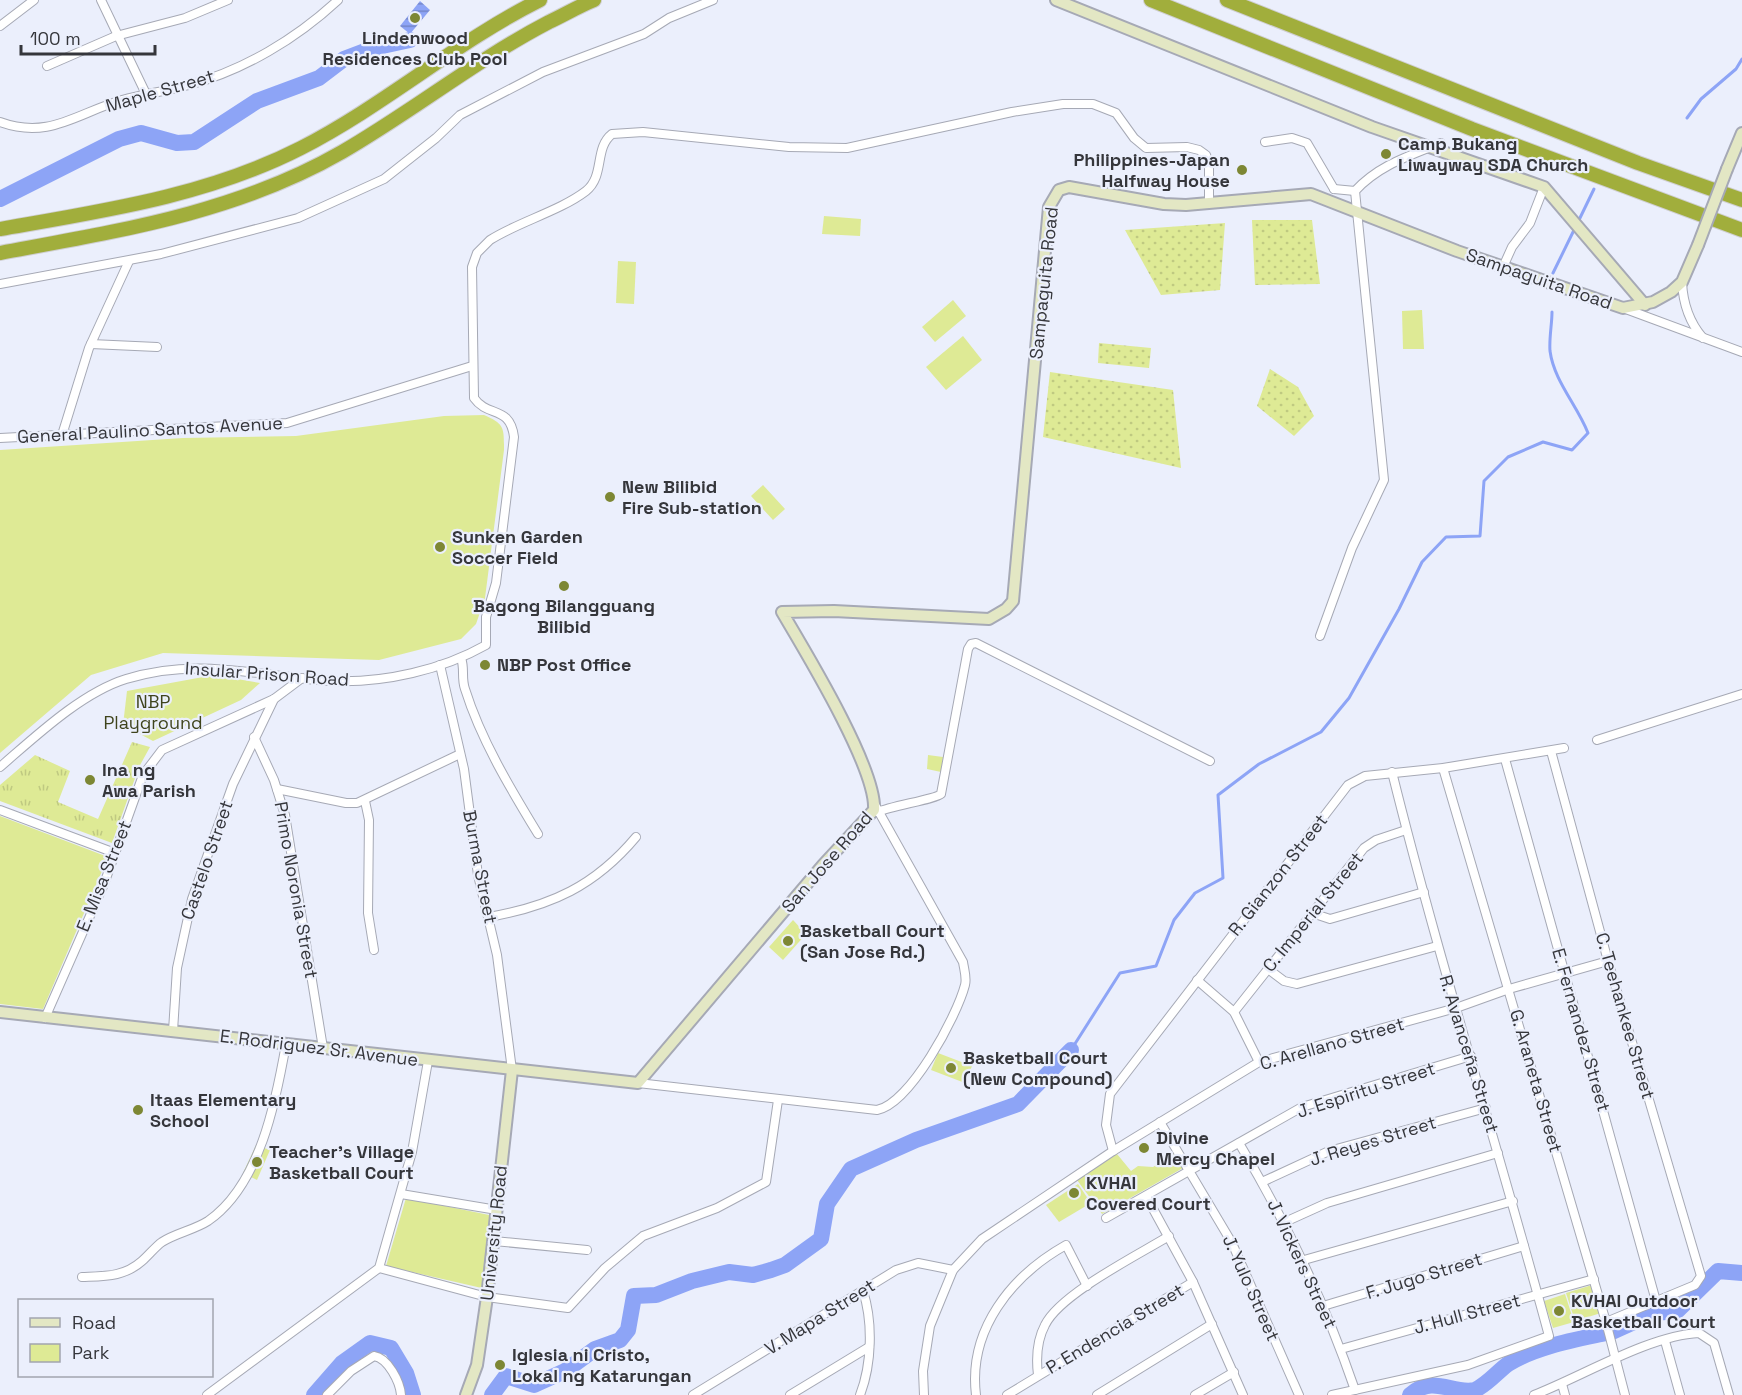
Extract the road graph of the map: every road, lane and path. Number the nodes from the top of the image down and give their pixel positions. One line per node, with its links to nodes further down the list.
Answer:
1 (34, 0): 11 (street)
2 (101, 0): 12 (street)
3 (228, 0): 12 (street)
4 (338, 0): 14 (street, Maple Street)
5 (540, 0): 27 (highway)
6 (594, 0): 29 (highway)
7 (713, 0): 30 (street)
8 (1056, 0): 19 (street)
9 (1151, 0): 28 (highway)
10 (1227, 0): 24 (highway)
11 (0, 26)
12 (116, 36): 13 (street); 14 (street)
13 (47, 66)
14 (146, 94): 15 (street, Maple Street)
15 (0, 122)
16 (1742, 133): 32 (street, bridge)
17 (1265, 142): 21 (street)
18 (1441, 143): 19 (street)
19 (1429, 148): 20 (street); 22 (street)
20 (1544, 187): 31 (street); 34 (street)
21 (1334, 189): 22 (street); 23 (street)
22 (1355, 191): 26 (street)
23 (1326, 199): 25 (street, Sampaguita Road); 26 (street, Sampaguita Road)
24 (1742, 200)
25 (1209, 203): 40 (street); 43 (street, Sampaguita Road)
26 (1356, 211): 31 (street, Sampaguita Road); 44 (street)
27 (0, 229)
28 (1742, 230)
29 (0, 253)
30 (129, 261): 33 (street); 37 (street)
31 (1503, 267): 35 (street, Sampaguita Road)
32 (1682, 282): 34 (street); 36 (street)
33 (0, 284)
34 (1645, 305): 35 (street)
35 (1623, 308): 36 (street, Sampaguita Road)
36 (1704, 339): 39 (street, Sampaguita Road)
37 (91, 344): 38 (street); 41 (street)
38 (157, 347)
39 (1742, 352)
40 (472, 366): 41 (street, General Paulino Santos Avenue); 45 (street, Insular Prison Road)
41 (62, 435): 42 (street, General Paulino Santos Avenue)
42 (0, 438)
43 (782, 612): 62 (street, San Jose Road)
44 (1320, 636)
45 (461, 658): 46 (street, Insular Prison Road); 65 (street)
46 (440, 665): 47 (street, Insular Prison Road); 54 (street, Burma Street)
47 (302, 678): 49 (street, E. Misa Street); 57 (street, Insular Prison Road)
48 (1742, 694): 51 (street)
49 (274, 699): 50 (street, Castelo Street); 67 (street, E. Misa Street)
50 (254, 737): 60 (street, Primo Noronia Street); 82 (street, Castelo Street)
51 (1598, 740)
52 (1564, 748): 53 (street, R. Gianzon Street)
53 (1551, 751): 55 (street, R. Gianzon Street); 73 (street, C. Teehankee Street)
54 (460, 754): 61 (street); 70 (street, Burma Street)
55 (1505, 759): 58 (street, R. Gianzon Street); 75 (street, E. Fernandez Street)
56 (1210, 761): 62 (street)
57 (0, 767)
58 (1443, 768): 59 (street, R. Gianzon Street); 77 (street, G. Araneta Street)
59 (1392, 772): 64 (street, R. Avanceña Street); 76 (street, R. Gianzon Street)
60 (277, 789): 61 (street); 84 (street, Primo Noronia Street)
61 (364, 801): 72 (street)
62 (876, 808): 89 (street, San Jose Road); 90 (street)
63 (0, 810): 67 (street)
64 (1406, 830): 68 (street, R. Avanceña Street); 69 (street, C. Imperial Street)
65 (538, 834)
66 (636, 837): 70 (street)
67 (115, 853): 81 (street, E. Misa Street)
68 (1424, 892): 69 (street); 71 (street, R. Avanceña Street)
69 (1312, 913): 74 (street, C. Imperial Street)
70 (489, 917): 88 (street, Burma Street)
71 (1437, 946): 74 (street); 78 (street, R. Avanceña Street)
72 (374, 950)
73 (1608, 961): 75 (street, C. Arellano Street); 118 (street, C. Teehankee Street)
74 (1268, 969): 80 (street, C. Imperial Street)
75 (1565, 973): 77 (street, C. Arellano Street); 118 (street, E. Fernandez Street)
76 (1197, 980): 80 (street); 94 (street, R. Gianzon Street)
77 (1509, 988): 78 (street, C. Arellano Street); 112 (street, G. Araneta Street)
78 (1456, 1008): 85 (street, R. Avanceña Street); 87 (street, C. Arellano Street)
79 (0, 1012): 81 (street, E. Rodriguez Sr. Avenue)
80 (1234, 1012): 87 (street)
81 (45, 1018): 82 (street, E. Rodriguez Sr. Avenue)
82 (173, 1031): 83 (street, E. Rodriguez Sr. Avenue)
83 (286, 1044): 84 (street, E. Rodriguez Sr. Avenue); 111 (street)
84 (323, 1048): 86 (street, E. Rodriguez Sr. Avenue)
85 (1471, 1056): 91 (street, R. Avanceña Street); 93 (street, J. Espiritu Street)
86 (428, 1061): 88 (street, E. Rodriguez Sr. Avenue); 98 (street)
87 (1259, 1062): 92 (street, C. Arellano Street)
88 (512, 1070): 89 (street, E. Rodriguez Sr. Avenue); 101 (street, University Road)
89 (638, 1083): 90 (street)
90 (778, 1100): 117 (street)
91 (1486, 1108): 95 (street, R. Avanceña Street); 97 (street, J. Reyes Street)
92 (1160, 1122): 94 (street, C. Arellano Street); 96 (street, J. Yulo Street)
93 (1239, 1143): 96 (street, J. Espiritu Street); 97 (street, J. Vickers Street)
94 (1113, 1151): 110 (street, C. Arellano Street)
95 (1498, 1153): 100 (street, R. Avanceña Street); 103 (street)
96 (1190, 1171): 99 (street, J. Espiritu Street); 143 (street, J. Yulo Street)
97 (1262, 1182): 103 (street, J. Vickers Street)
98 (401, 1194): 101 (street); 109 (street)
99 (1146, 1196): 102 (street, J. Espiritu Street); 104 (street)
100 (1513, 1201): 106 (street, R. Avanceña Street); 108 (street)
101 (497, 1210): 105 (street, University Road)
102 (1106, 1218)
103 (1285, 1222): 108 (street, J. Vickers Street)
104 (1170, 1236): 113 (street); 114 (street)
105 (494, 1240): 107 (street); 117 (street, University Road)
106 (1524, 1246): 116 (street, R. Avanceña Street); 119 (street, F. Jugo Street)
107 (587, 1250)
108 (1304, 1260): 119 (street, J. Vickers Street)
109 (379, 1268): 117 (street); 130 (street)
110 (953, 1270): 115 (street, V. Mapa Street); 137 (street, C. Arellano Street)
111 (82, 1277)
112 (1594, 1279): 116 (street, J. Hull Street); 120 (street, G. Araneta Street)
113 (1193, 1282): 121 (street); 127 (street, P. Endencia Street)
114 (1087, 1286): 127 (street); 138 (street)
115 (863, 1292): 123 (street); 134 (street, V. Mapa Street)
116 (1538, 1295): 124 (street, J. Hull Street); 129 (street, R. Avanceña Street)
117 (488, 1297): 133 (street, University Road)
118 (1656, 1301): 120 (street)
119 (1323, 1306): 124 (street, J. Vickers Street)
120 (1606, 1322): 125 (street, G. Araneta Street)
121 (1212, 1324): 126 (street); 140 (street)
122 (1665, 1341): 125 (street); 148 (street); 149 (street)
123 (869, 1347): 135 (street); 136 (street)
124 (1341, 1349): 129 (street, J. Vickers Street)
125 (1616, 1358): 128 (street); 147 (street, G. Araneta Street)
126 (1234, 1372): 141 (street); 142 (street)
127 (1038, 1375): 139 (street, P. Endencia Street)
128 (1562, 1384): 145 (street); 146 (street)
129 (1355, 1390): 144 (street)
130 (207, 1395)
131 (327, 1395): 132 (street)
132 (401, 1395)
133 (466, 1395)
134 (693, 1395)
135 (790, 1395)
136 (860, 1395)
137 (924, 1395)
138 (976, 1395)
139 (1007, 1395)
140 (1097, 1395)
141 (1195, 1395)
142 (1243, 1395)
143 (1299, 1395)
144 (1332, 1395)
145 (1534, 1395)
146 (1565, 1395)
147 (1625, 1395)
148 (1680, 1395)
149 (1729, 1395)

